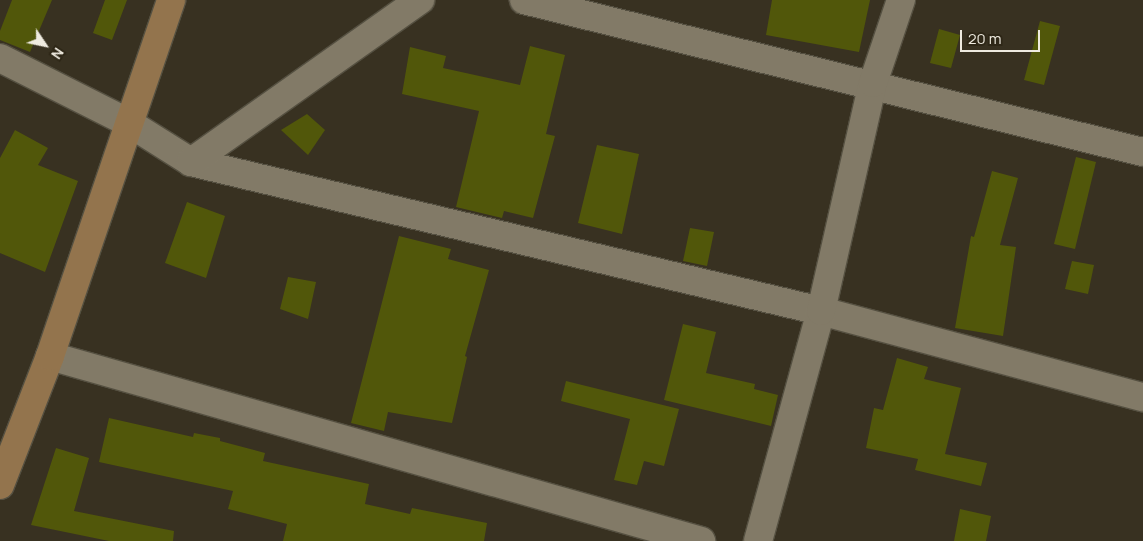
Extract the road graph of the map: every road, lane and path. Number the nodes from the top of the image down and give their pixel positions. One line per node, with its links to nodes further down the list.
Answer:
1 (171, 0): 7 (main road)
2 (420, 0): 9 (street)
3 (524, 0): 6 (street)
4 (901, 0): 6 (street)
5 (0, 58): 7 (street)
6 (873, 83): 8 (street); 10 (street)
7 (129, 122): 9 (street); 11 (main road)
8 (1143, 152)
9 (191, 162): 10 (street)
10 (821, 311): 12 (street); 15 (street)
11 (50, 356): 13 (main road); 14 (street)
12 (1143, 397)
13 (0, 486)
14 (700, 541)
15 (758, 541)

